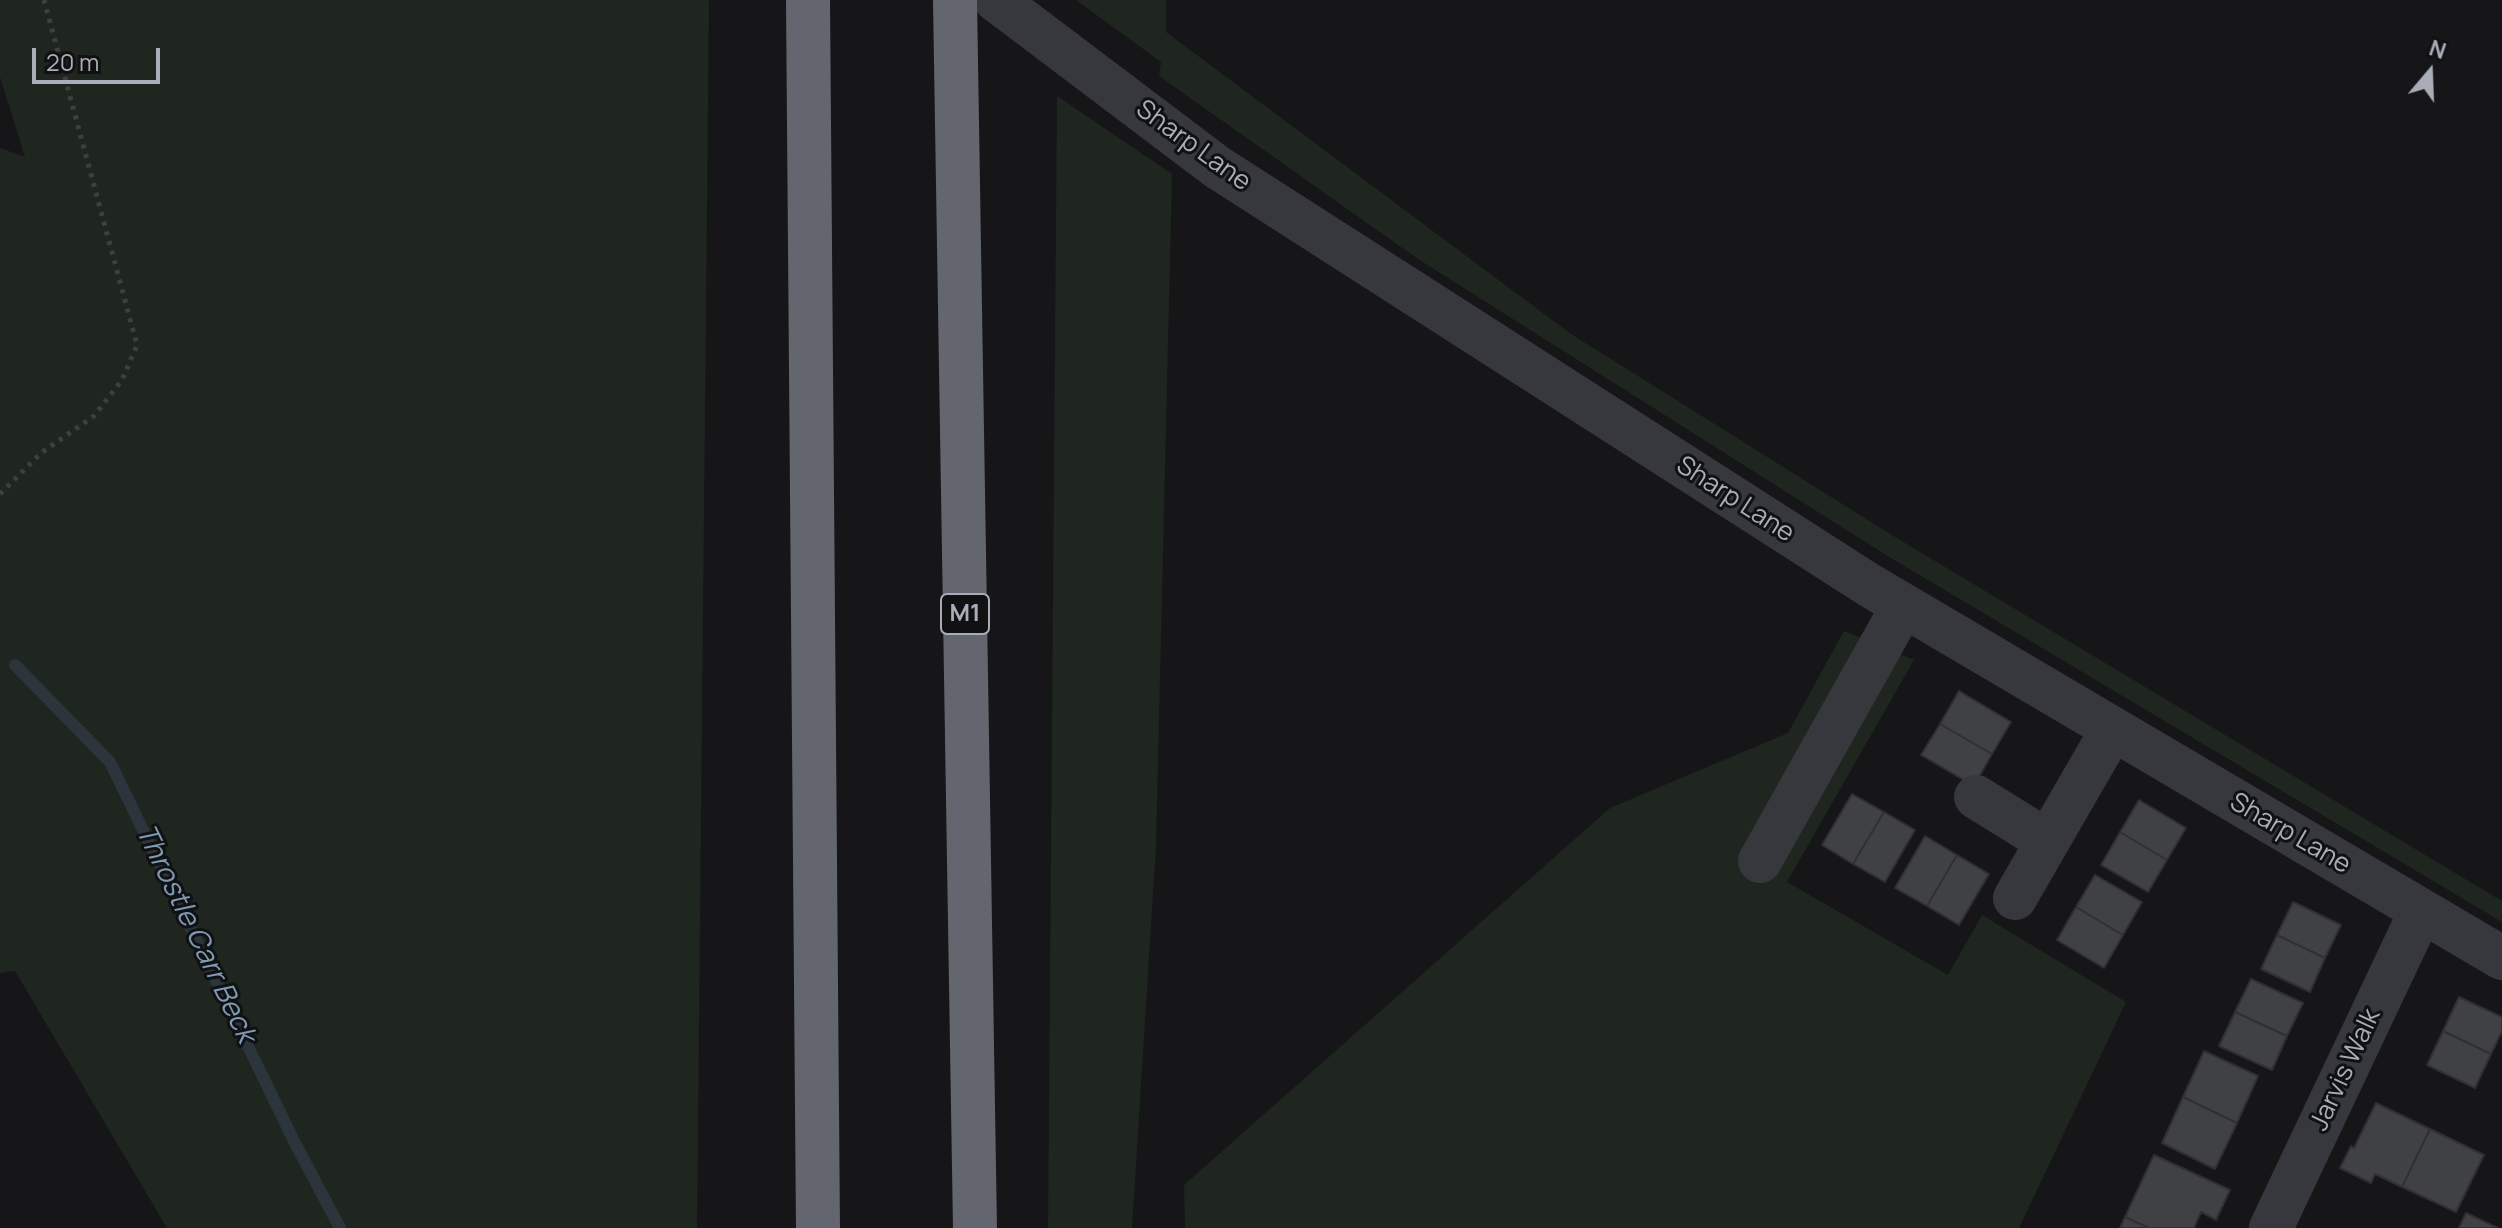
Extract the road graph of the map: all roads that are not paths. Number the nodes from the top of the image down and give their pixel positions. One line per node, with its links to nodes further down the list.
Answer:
1 (808, 0): 12 (highway)
2 (955, 0): 13 (highway, M1)
3 (996, 0): 4 (street, Sharp Lane)
4 (1903, 606): 5 (street, Sharp Lane); 8 (street)
5 (2112, 730): 7 (street); 10 (street, Sharp Lane)
6 (1976, 797): 7 (street)
7 (2047, 841): 9 (street)
8 (1760, 861)
9 (2015, 898)
10 (2421, 911): 11 (street, Sharp Lane); 14 (street, Jarvis Walk)
11 (2502, 958)
12 (818, 1228)
13 (975, 1228)
14 (2271, 1228)

